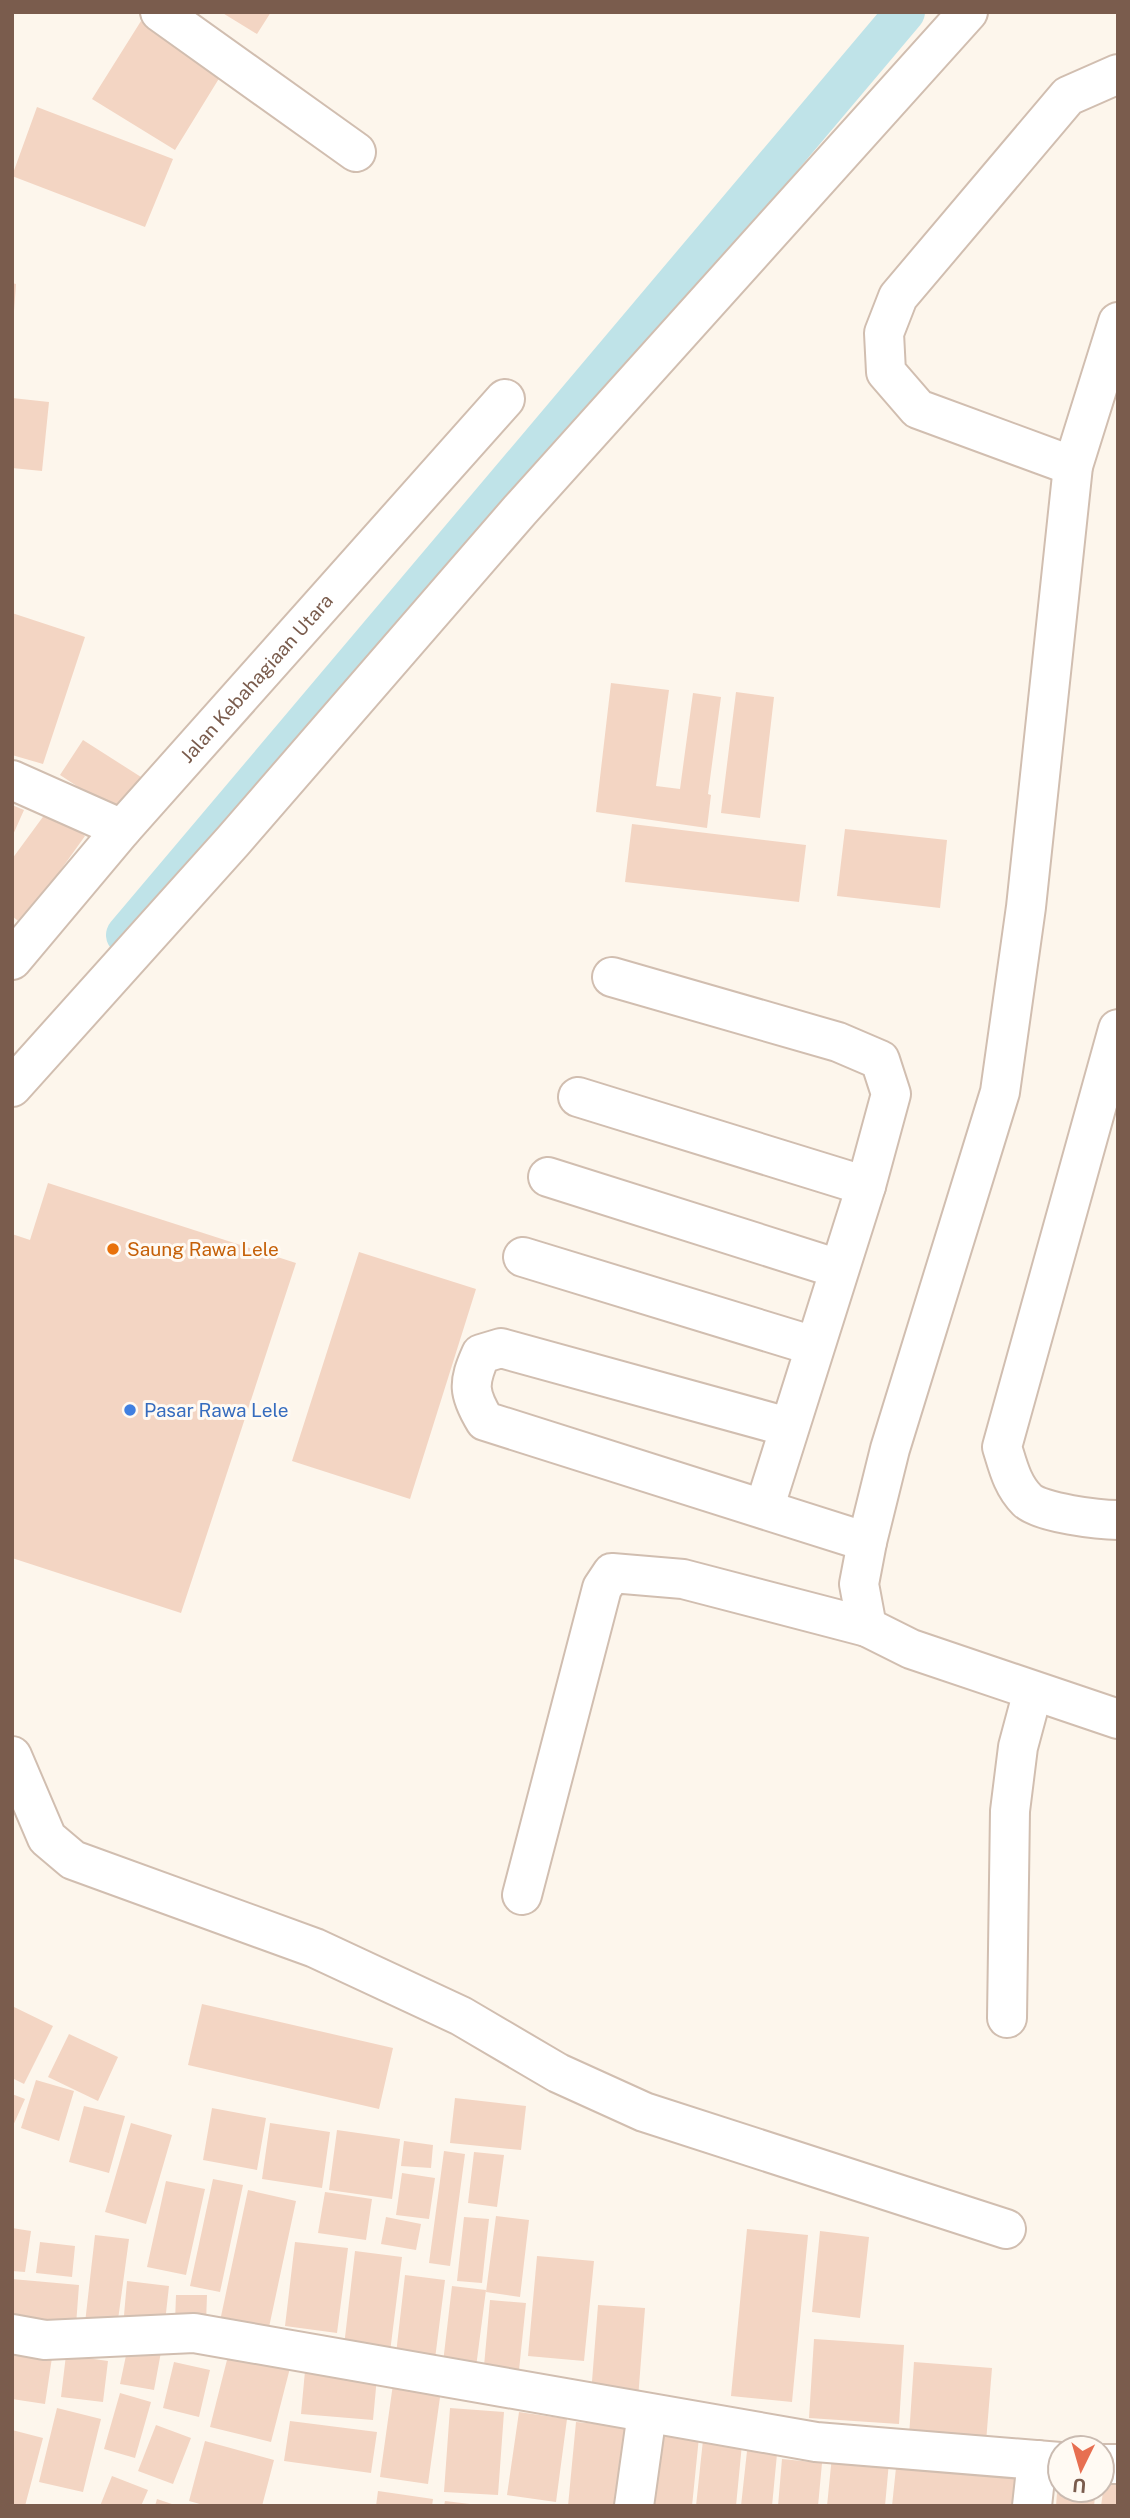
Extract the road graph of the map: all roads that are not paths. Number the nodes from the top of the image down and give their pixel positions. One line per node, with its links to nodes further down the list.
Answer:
1 (160, 12): 4 (street)
2 (968, 12): 13 (street)
3 (1118, 75): 7 (street)
4 (356, 152)
5 (1118, 322): 7 (street)
6 (505, 399): 9 (street, Jalan Kebahagiaan Utara)
7 (1073, 466): 23 (street)
8 (12, 780): 9 (street)
9 (122, 829): 10 (street, Jalan Kebahagiaan Utara)
10 (12, 960)
11 (612, 977): 16 (street)
12 (1118, 1029): 22 (street)
13 (12, 1087)
14 (578, 1097): 16 (street)
15 (548, 1177): 18 (street)
16 (866, 1186): 18 (street)
17 (523, 1257): 19 (street)
18 (839, 1269): 19 (street)
19 (814, 1346): 20 (street)
20 (788, 1427): 21 (street); 21 (street)
21 (764, 1508): 23 (street)
22 (1118, 1520)
23 (867, 1542): 24 (street)
24 (867, 1627): 25 (street); 28 (street)
25 (1034, 1691): 26 (street); 29 (street)
26 (1118, 1719)
27 (12, 1756): 30 (street)
28 (522, 1895)
29 (1007, 2018)
30 (1006, 2229)
31 (12, 2334): 32 (street)
32 (648, 2413): 33 (street); 35 (street)
33 (1046, 2461)
34 (1046, 2469): 36 (street)
35 (634, 2506)
36 (1032, 2506)

